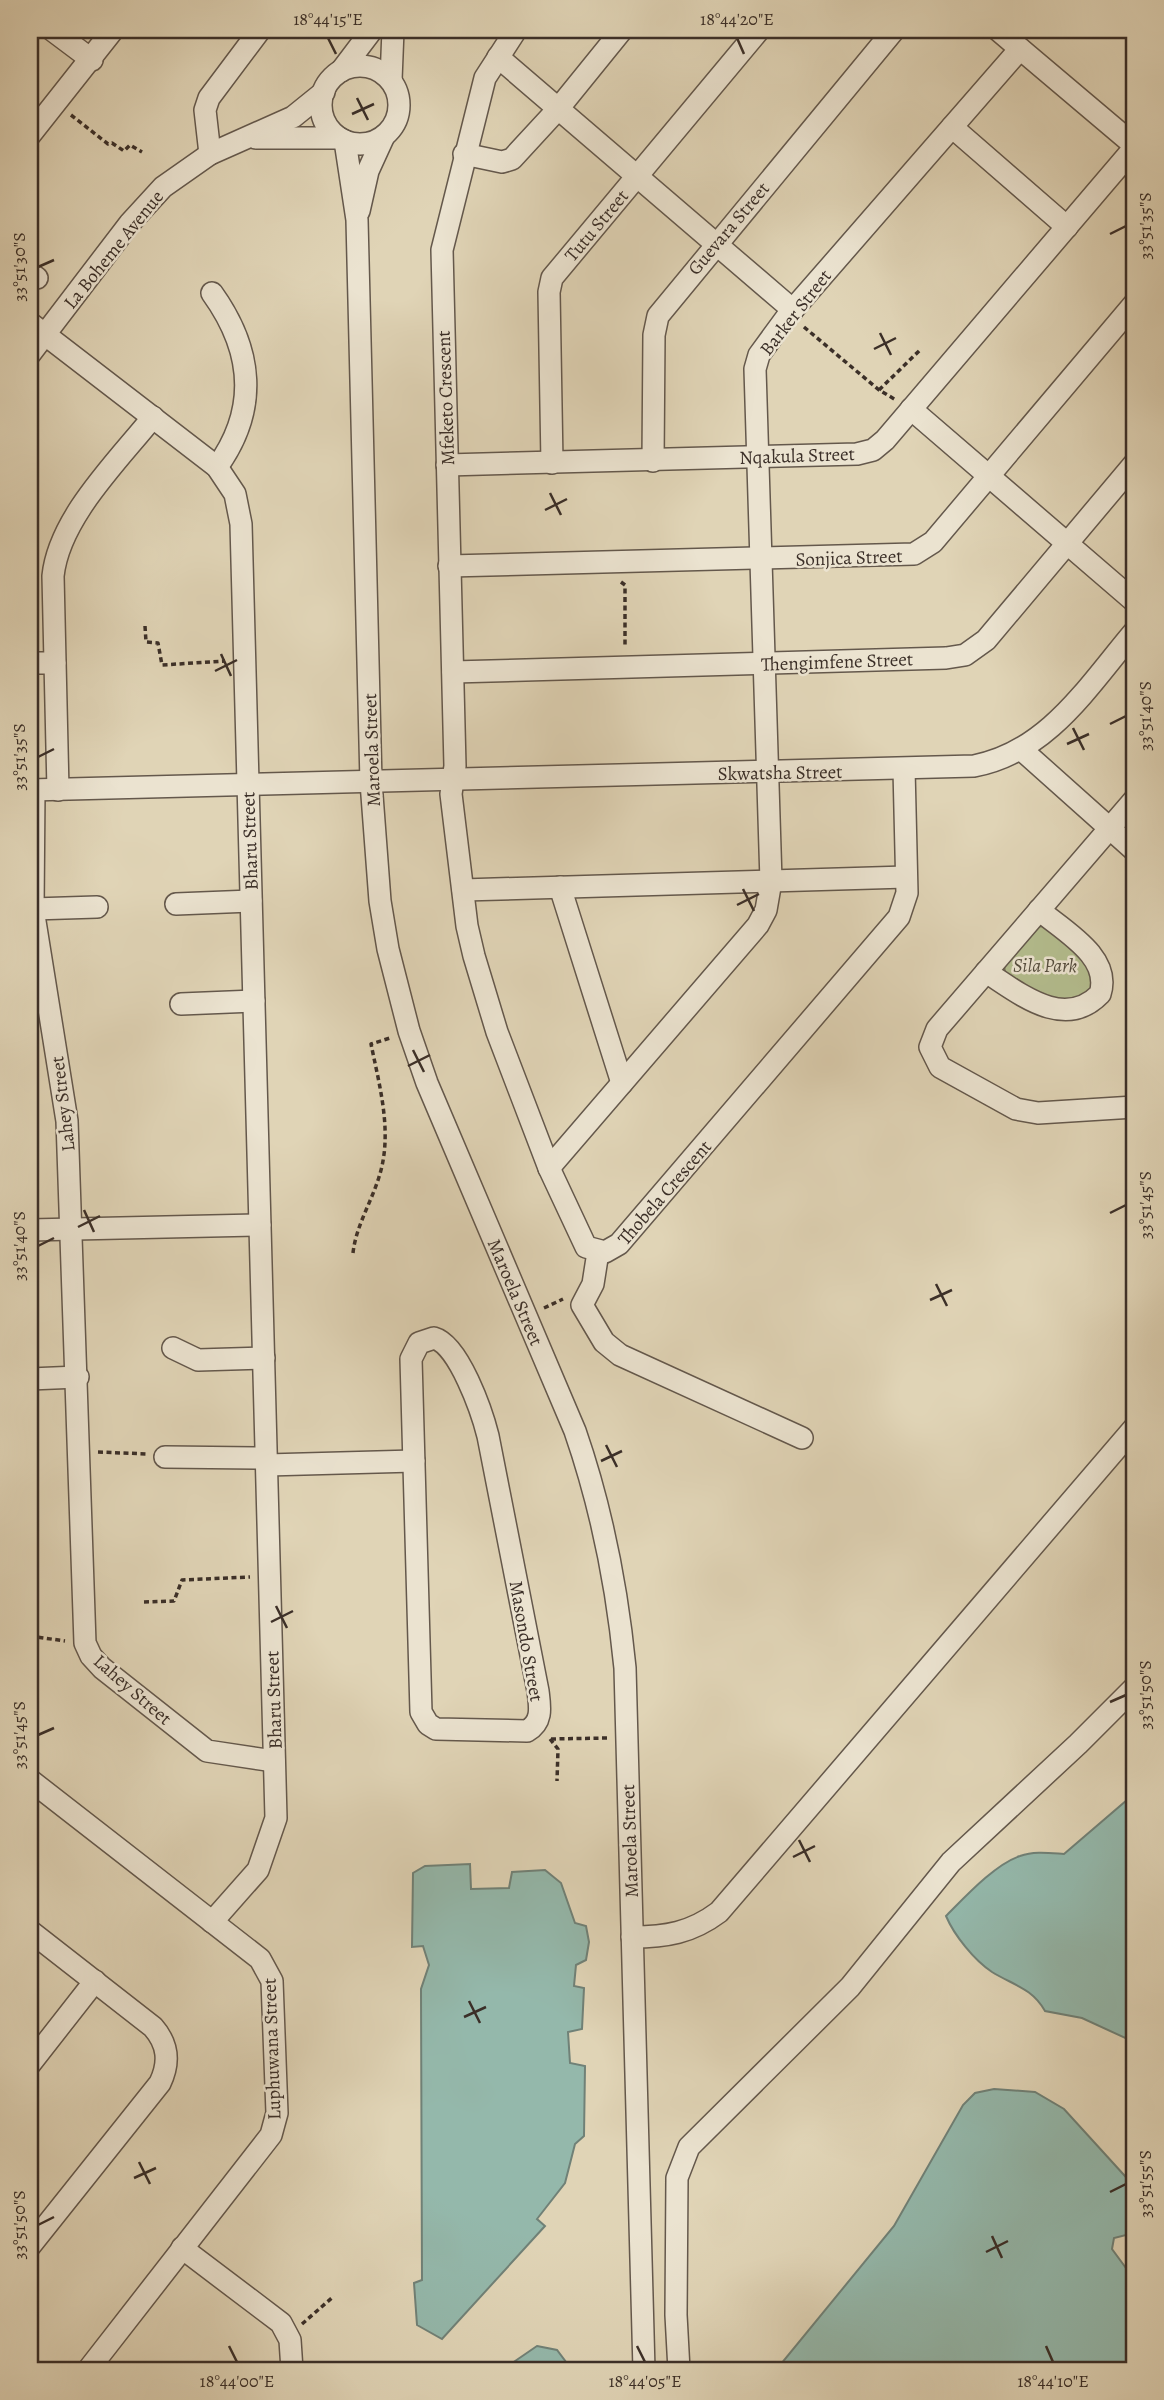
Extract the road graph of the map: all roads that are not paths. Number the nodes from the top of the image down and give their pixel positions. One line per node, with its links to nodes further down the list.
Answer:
1 (52, 30): 13 (street)
2 (113, 30): 13 (street)
3 (260, 30): 24 (street)
4 (372, 30): 14 (street)
5 (393, 30): 15 (street)
6 (516, 30): 12 (street, Mfeketo Crescent)
7 (622, 30): 17 (street)
8 (759, 30): 26 (street, Tutu Street)
9 (894, 30): 29 (street, Guevara Street)
10 (998, 30): 11 (street)
11 (1020, 49): 18 (street, Barker Street); 23 (street)
12 (498, 57): 17 (street); 25 (street, Mfeketo Crescent)
13 (92, 60): 19 (street)
14 (341, 71): 15 (street); 16 (street)
15 (391, 80): 20 (street)
16 (324, 92): 21 (street, La Boheme Avenue); 22 (street)
17 (558, 109): 25 (street); 26 (street)
18 (952, 127): 28 (street); 32 (street, Barker Street)
19 (30, 135)
20 (384, 136): 22 (street); 27 (street, Maroela Street)
21 (246, 139): 22 (street, La Boheme Avenue); 24 (street, La Boheme Avenue)
22 (342, 140): 27 (street, Maroela Street)
23 (1134, 147): 28 (street, Nqakula Street)
24 (210, 154): 33 (street, La Boheme Avenue)
25 (464, 154): 41 (street, Mfeketo Crescent)
26 (637, 176): 29 (street); 39 (street, Tutu Street)
27 (357, 220): 57 (street, Maroela Street)
28 (1067, 227): 35 (street, Nqakula Street)
29 (715, 243): 32 (street); 38 (street, Guevara Street)
30 (212, 293): 42 (street)
31 (1134, 304): 43 (street, Sonjica Street)
32 (791, 312): 37 (street, Barker Street)
33 (37, 329): 34 (street, La Boheme Avenue); 36 (street, Bharu Street)
34 (30, 354)
35 (911, 409): 37 (street, Nqakula Street); 43 (street)
36 (153, 417): 42 (street, Bharu Street); 50 (street)
37 (758, 456): 38 (street, Nqakula Street); 45 (street, Barker Street)
38 (653, 461): 39 (street, Nqakula Street)
39 (552, 463): 41 (street, Nqakula Street)
40 (1134, 464): 44 (street, Thengimfene Street)
41 (447, 466): 46 (street, Mfeketo Crescent)
42 (217, 467): 58 (street, Bharu Street)
43 (988, 475): 44 (street); 45 (street, Sonjica Street)
44 (1067, 543): 47 (street); 51 (street, Thengimfene Street)
45 (761, 559): 46 (street, Sonjica Street); 51 (street, Barker Street)
46 (449, 566): 52 (street, Mfeketo Crescent)
47 (1134, 601)
48 (1134, 632): 53 (street, Skwatsha Street)
49 (30, 663): 50 (street)
50 (55, 663): 60 (street)
51 (764, 663): 52 (street, Thengimfene Street); 55 (street, Barker Street)
52 (453, 672): 56 (street, Mfeketo Crescent)
53 (1022, 750): 54 (street, Skwatsha Street); 62 (street)
54 (904, 769): 55 (street, Skwatsha Street); 64 (street, Thobela Crescent)
55 (767, 772): 56 (street, Skwatsha Street); 65 (street, Barker Street)
56 (453, 780): 57 (street, Skwatsha Street); 67 (street, Thobela Crescent)
57 (371, 782): 58 (street, Skwatsha Street); 97 (street, Maroela Street)
58 (247, 785): 60 (street, Skwatsha Street); 68 (street, Bharu Street)
59 (32, 790): 60 (street, Skwatsha Street); 71 (street, Lahey Street)
60 (58, 790)
61 (1134, 800): 62 (street)
62 (1110, 829): 63 (street); 72 (street)
63 (1134, 850)
64 (906, 877): 65 (street); 82 (street, Thobela Crescent)
65 (771, 881): 66 (street); 76 (street, Barker Street)
66 (559, 887): 67 (street); 76 (street)
67 (463, 890): 78 (street, Thobela Crescent)
68 (251, 901): 69 (street); 74 (street, Bharu Street)
69 (176, 904)
70 (97, 907): 71 (street)
71 (33, 909): 80 (street, Lahey Street)
72 (1039, 910): 73 (street); 73 (street)
73 (986, 972): 77 (street)
74 (254, 1001): 75 (street); 79 (street, Bharu Street)
75 (181, 1004)
76 (622, 1083): 78 (street, Barker Street)
77 (1134, 1107)
78 (549, 1168): 82 (street, Thobela Crescent)
79 (260, 1225): 80 (street); 84 (street, Bharu Street)
80 (72, 1229): 81 (street); 85 (street, Lahey Street)
81 (30, 1230)
82 (598, 1252): 88 (street)
83 (173, 1348): 84 (street)
84 (264, 1358): 91 (street, Bharu Street)
85 (78, 1377): 86 (street); 93 (street, Lahey Street)
86 (30, 1379)
87 (1134, 1428): 97 (street)
88 (802, 1438)
89 (165, 1458): 91 (street)
90 (414, 1461): 90 (street, Masondo Street); 91 (street)
91 (267, 1462): 93 (street, Bharu Street)
92 (1134, 1688): 105 (street)
93 (274, 1761): 95 (street, Bharu Street)
94 (30, 1780): 95 (street, Luphuwana Street)
95 (212, 1922): 101 (street, Luphuwana Street)
96 (30, 1930): 98 (street)
97 (632, 1937): 104 (street, Maroela Street)
98 (94, 1981): 99 (street); 100 (street)
99 (30, 2064)
100 (30, 2246)
101 (182, 2248): 102 (street, Luphuwana Street); 103 (street)
102 (88, 2370)
103 (292, 2370)
104 (644, 2370)
105 (679, 2370)

